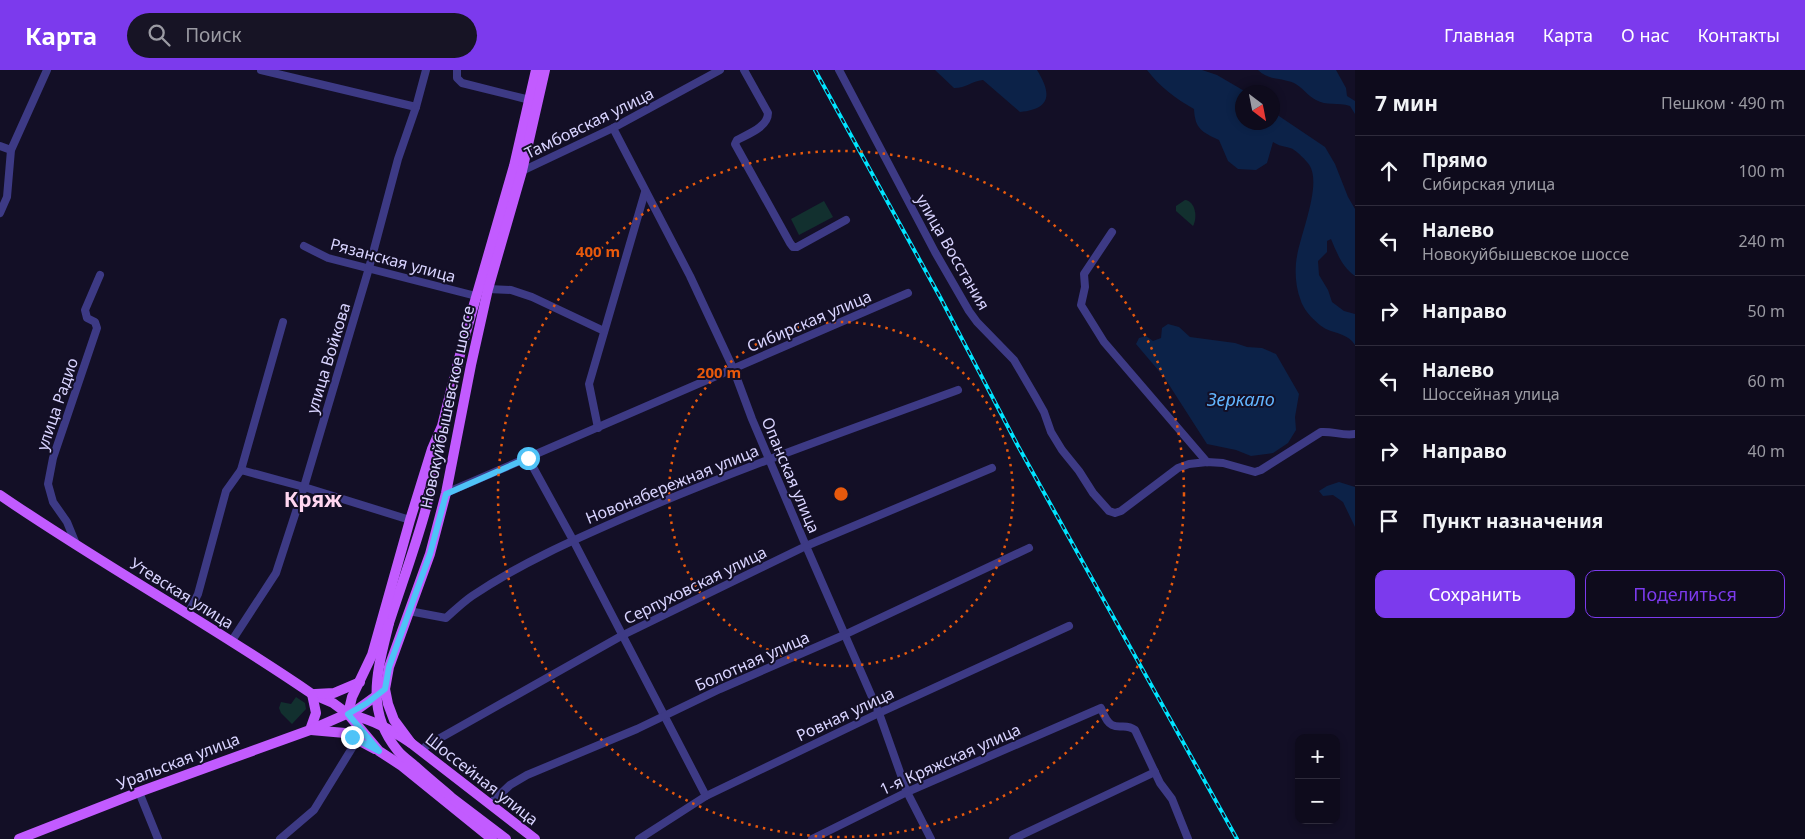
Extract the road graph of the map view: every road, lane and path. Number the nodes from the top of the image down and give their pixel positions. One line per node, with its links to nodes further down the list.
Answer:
1 (47, 70): 15 (street)
2 (261, 70): 10 (street)
3 (426, 70): 12 (street, улица Войкова)
4 (457, 70): 11 (street)
5 (536, 70): 11 (main road, Новокуйбышевское шоссе)
6 (545, 70): 16 (main road, Новокуйбышевское шоссе)
7 (720, 70): 13 (street, Тамбовская улица)
8 (744, 70): 19 (street)
9 (838, 70): 36 (street, улица Восстания)
10 (276, 72): 12 (street)
11 (530, 100): 26 (main road, Новокуйбышевское шоссе)
12 (416, 107): 22 (street, улица Войкова)
13 (613, 128): 16 (street, Тамбовская улица); 17 (street, Опанская улица)
14 (0, 146): 15 (street)
15 (11, 150): 18 (street)
16 (522, 171): 24 (main road, Новокуйбышевское шоссе)
17 (645, 192): 28 (street); 29 (street, Опанская улица)
18 (0, 213)
19 (846, 220)
20 (1112, 232): 36 (street)
21 (304, 246): 22 (street, Рязанская улица)
22 (370, 268): 26 (street, Рязанская улица); 39 (street, улица Войкова)
23 (100, 275): 44 (street, улица Радио)
24 (488, 289): 28 (street); 40 (main road, Новокуйбышевское шоссе)
25 (908, 293): 29 (street, Сибирская улица)
26 (476, 296): 31 (main road, Новокуйбышевское шоссе)
27 (283, 322): 38 (street)
28 (604, 331): 32 (street)
29 (733, 368): 32 (street, Сибирская улица); 35 (street, Опанская улица)
30 (958, 390): 35 (street, Новонабережная улица)
31 (442, 426): 42 (main road, Новокуйбышевское шоссе); 69 (main road, Новокуйбышевское шоссе, bridge)
32 (598, 428): 34 (street, Сибирская улица)
33 (1355, 434): 36 (street, улица Восстания)
34 (528, 458): 40 (street, Сибирская улица); 43 (street)
35 (770, 459): 43 (street, Новонабережная улица); 45 (street, Опанская улица)
36 (1207, 462)
37 (992, 468): 45 (street, Серпуховская улица)
38 (241, 470): 39 (street); 48 (street)
39 (304, 487): 42 (street); 52 (street, улица Войкова)
40 (446, 494): 47 (main road, Новокуйбышевское шоссе)
41 (0, 495): 44 (main road, Утевская улица)
42 (410, 520): 53 (main road, Новокуйбышевское шоссе)
43 (573, 540): 47 (street, Новонабережная улица); 50 (street)
44 (76, 544): 48 (main road, Утевская улица)
45 (806, 546): 50 (street, Серпуховская улица); 51 (street, Опанская улица)
46 (1029, 548): 51 (street, Болотная улица)
47 (409, 611): 54 (main road, Новокуйбышевское шоссе)
48 (188, 614): 52 (main road, Утевская улица)
49 (1069, 626): 58 (street, Ровная улица)
50 (623, 635): 60 (street); 63 (street, Серпуховская улица)
51 (844, 635): 58 (street, Опанская улица); 60 (street, Болотная улица)
52 (231, 642): 57 (main road, Утевская улица)
53 (370, 659): 54 (main road); 55 (main road, Новокуйбышевское шоссе)
54 (389, 667): 56 (main road, Новокуйбышевское шоссе)
55 (360, 682): 57 (main road); 59 (main road, Новокуйбышевское шоссе)
56 (385, 689): 59 (main road, Уральская улица); 63 (main road, Новокуйбышевское шоссе)
57 (312, 694): 59 (main road, Утевская улица); 61 (main road)
58 (879, 712): 68 (street, Опанская улица); 70 (street, Ровная улица)
59 (348, 714): 61 (main road, Уральская улица); 63 (main road); 64 (main road)
60 (665, 716): 70 (street); 71 (street, Болотная улица)
61 (310, 730): 62 (main road); 67 (main road, Уральская улица)
62 (357, 740): 64 (main road); 74 (street)
63 (418, 747): 65 (main road); 71 (main road, Шоссейная улица)
64 (379, 751): 65 (main road)
65 (402, 766): 75 (main road)
66 (1155, 772): 68 (street, 1-я Кряжская улица); 81 (street); 82 (street)
67 (139, 792): 72 (main road, Уральская улица); 73 (street)
68 (907, 792): 79 (street, 1-я Кряжская улица); 80 (street, Опанская улица)
69 (450, 796): 76 (main road, Шоссейная улица)
70 (706, 796): 78 (street, Ровная улица)
71 (490, 804): 77 (main road, Шоссейная улица)
72 (19, 839)
73 (158, 839)
74 (280, 839)
75 (492, 839)
76 (506, 839)
77 (535, 839)
78 (639, 839)
79 (812, 839)
80 (931, 839)
81 (1013, 839)
82 (1188, 839)

